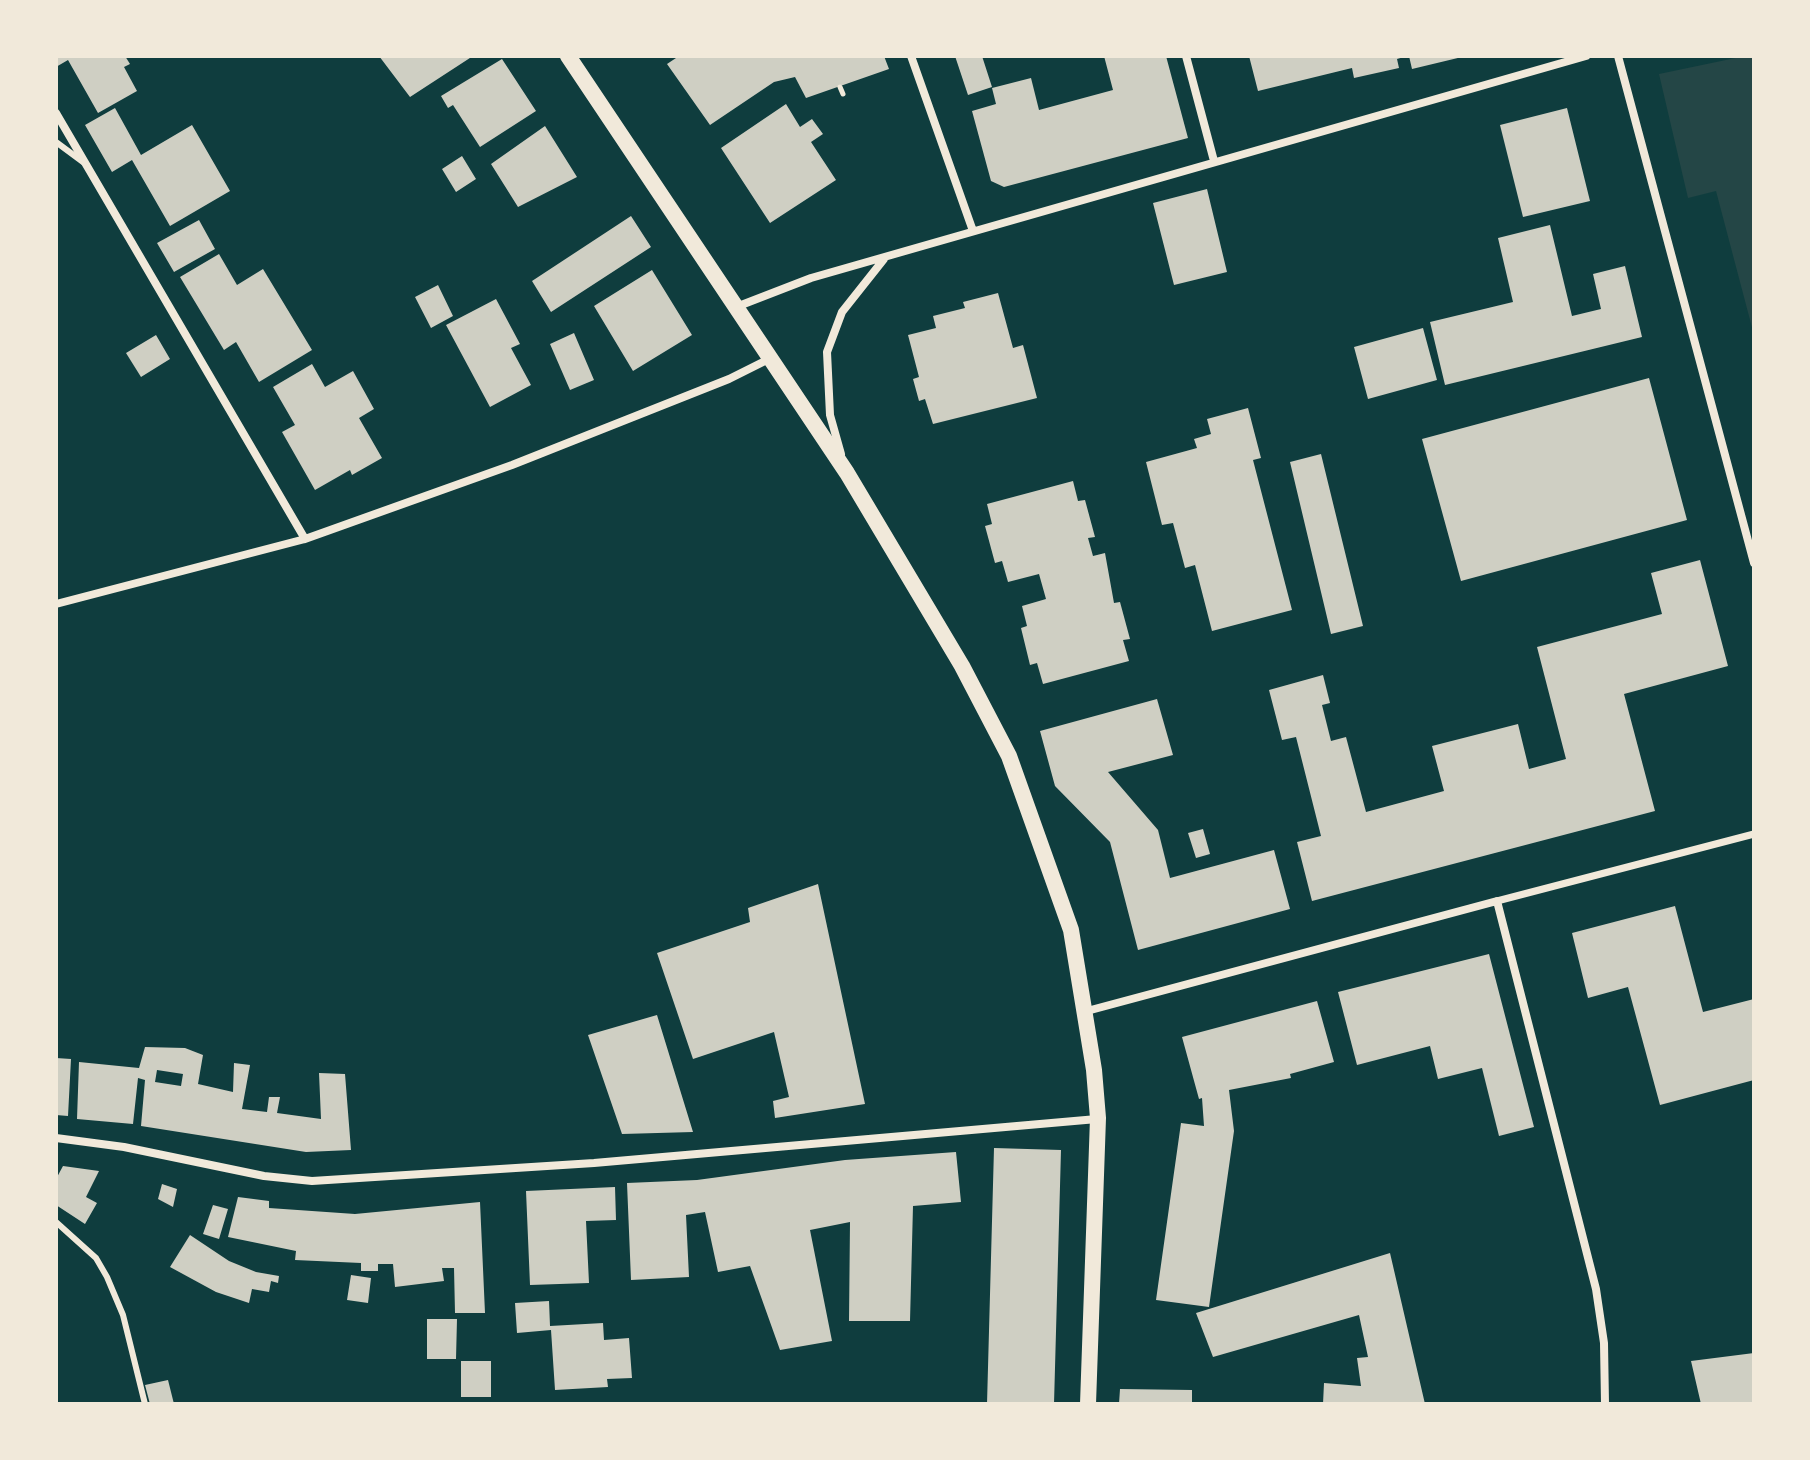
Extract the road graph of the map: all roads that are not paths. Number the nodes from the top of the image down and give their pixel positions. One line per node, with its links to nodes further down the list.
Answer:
1 (568, 56): 12 (main road)
2 (911, 56): 10 (street)
3 (1186, 56): 8 (street)
4 (1586, 56): 8 (street)
5 (1618, 56): 16 (street)
6 (56, 113): 9 (street)
7 (56, 142): 9 (lane)
8 (1214, 161): 10 (street)
9 (86, 165): 15 (street)
10 (973, 231): 11 (street)
11 (884, 258): 12 (street); 14 (street)
12 (736, 307): 13 (main road)
13 (769, 359): 14 (main road); 15 (street)
14 (847, 473): 20 (main road)
15 (305, 539): 17 (street)
16 (1754, 563)
17 (56, 604)
18 (1754, 834): 19 (street)
19 (1497, 901): 20 (street); 26 (street)
20 (1087, 1011): 21 (main road)
21 (1098, 1118): 22 (street); 25 (main road)
22 (56, 1138)
23 (56, 1222): 24 (lane)
24 (145, 1404)
25 (1088, 1404)
26 (1605, 1404)

